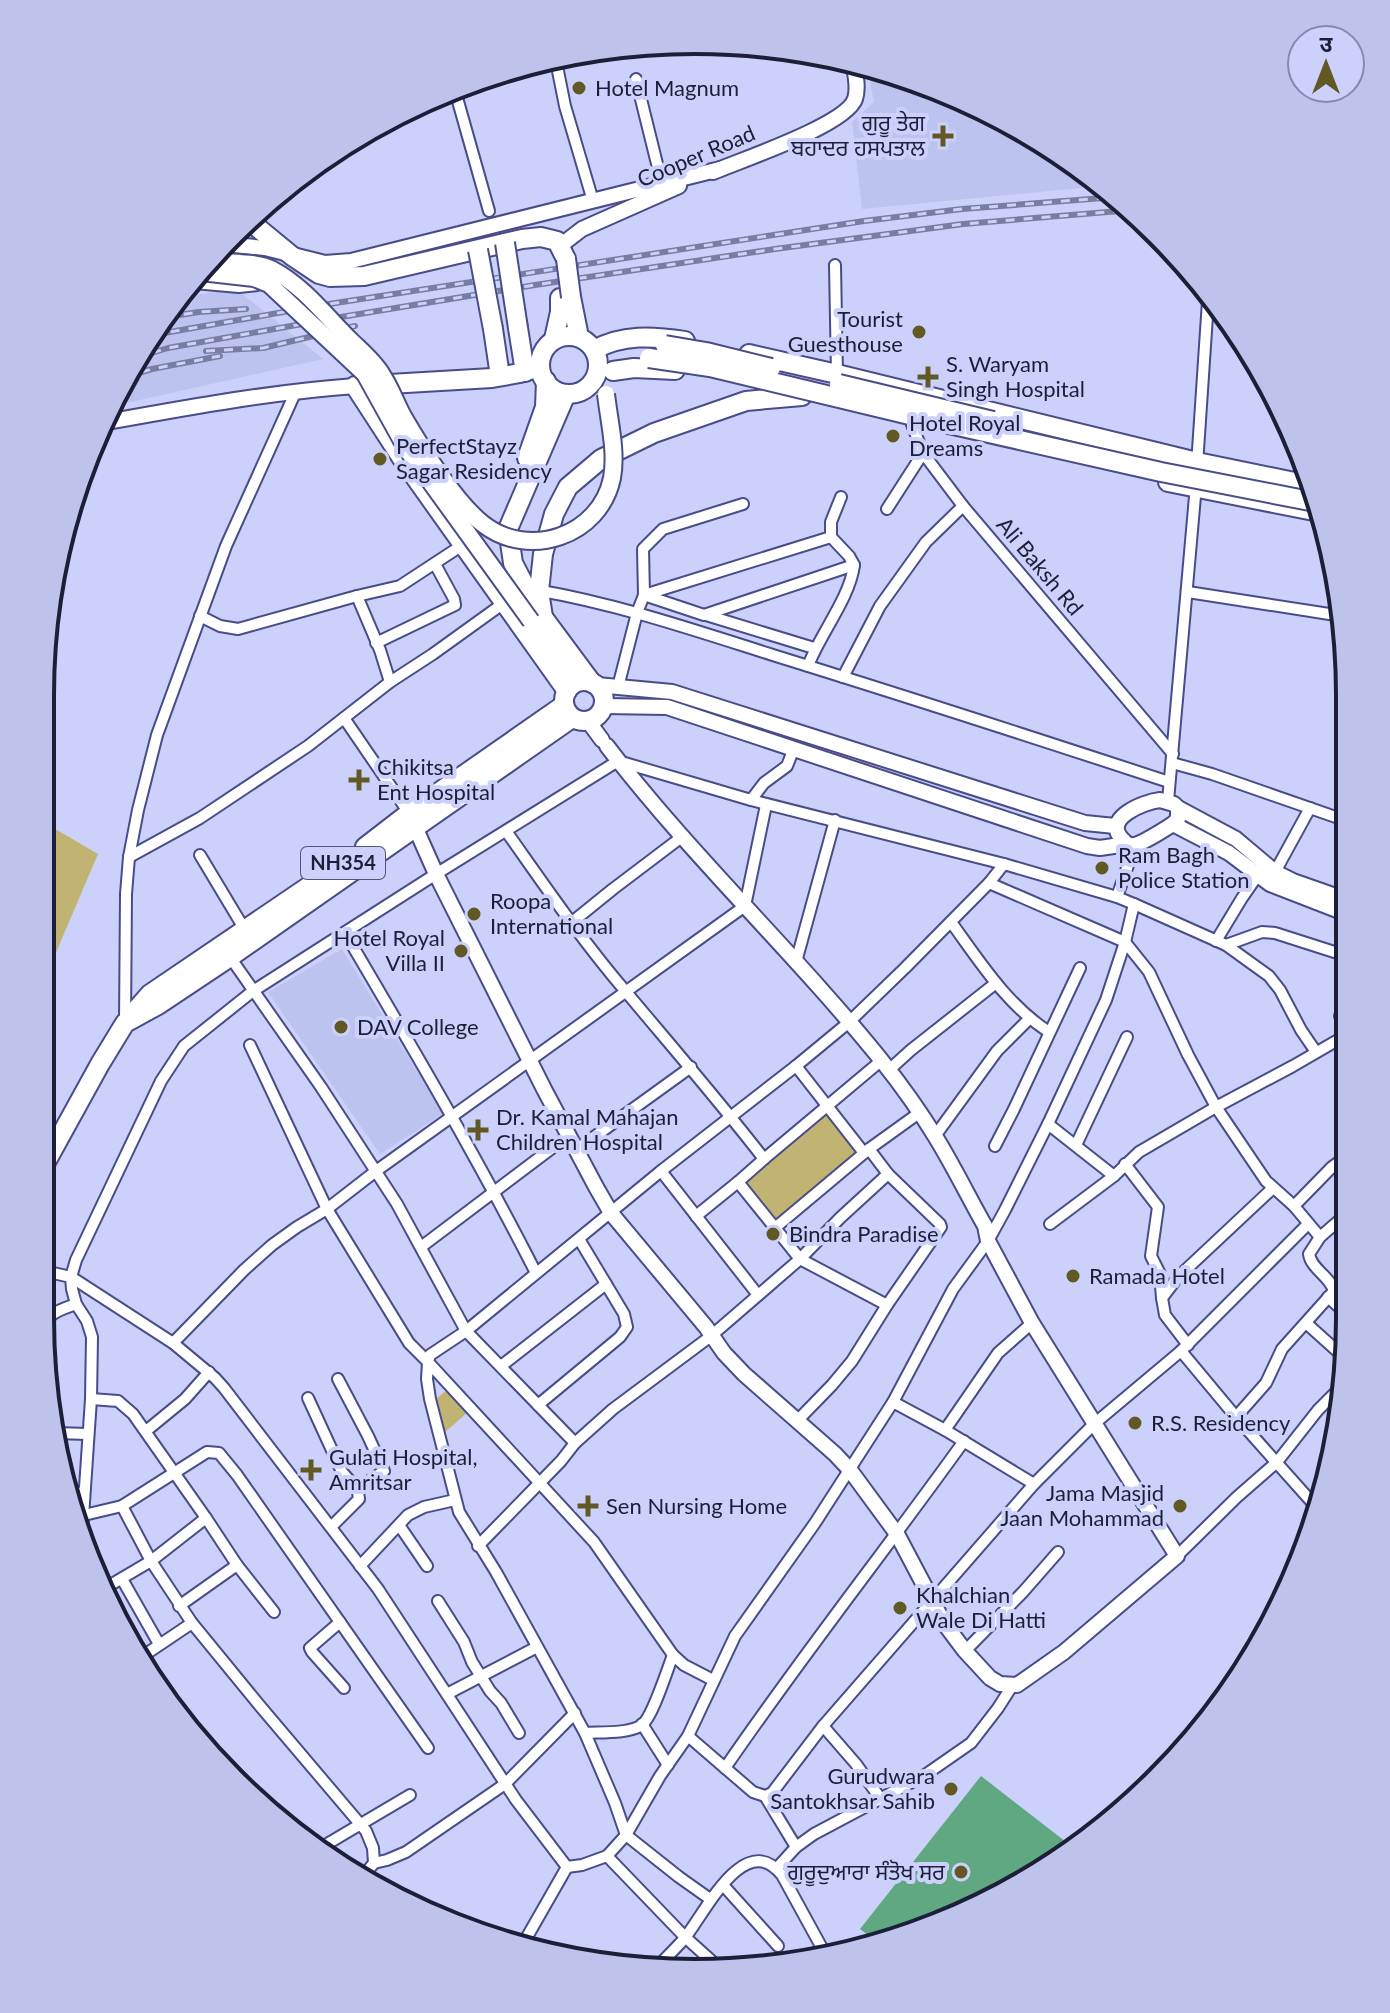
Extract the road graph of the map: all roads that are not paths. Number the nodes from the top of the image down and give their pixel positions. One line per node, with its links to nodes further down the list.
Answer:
1 (558, 69): 7 (street)
2 (855, 75): 5 (main road, Cooper Road)
3 (636, 79): 6 (street)
4 (458, 100): 8 (street)
5 (720, 169): 6 (main road); 13 (main road, Cooper Road)
6 (662, 184): 7 (main road)
7 (593, 201): 14 (main road)
8 (489, 211)
9 (257, 227): 14 (highway)
10 (513, 241): 12 (highway); 13 (highway); 27 (highway, bridge)
11 (239, 245): 14 (main road)
12 (478, 250): 18 (highway); 29 (highway, bridge)
13 (561, 255): 20 (highway, bridge)
14 (292, 256): 18 (highway)
15 (222, 262): 26 (main road, bridge)
16 (835, 265): 28 (street)
17 (212, 273): 61 (main road, bridge)
18 (318, 274): 19 (main road)
19 (205, 282)
20 (566, 298): 22 (highway); 23 (highway)
21 (1207, 310): 38 (street)
22 (579, 337): 23 (highway); 25 (highway)
23 (554, 339): 27 (highway)
24 (617, 340): 25 (highway); 28 (highway); 41 (highway, bridge)
25 (594, 350): 33 (highway)
26 (613, 371): 34 (highway); 43 (highway, bridge)
27 (537, 373): 29 (highway); 33 (highway); 49 (highway)
28 (837, 374): 31 (highway)
29 (500, 376): 30 (highway)
30 (355, 386): 32 (main road); 49 (highway)
31 (902, 389): 36 (street, Ali Baksh Rd); 38 (highway)
32 (296, 391): 35 (main road); 60 (street)
33 (566, 394): 52 (highway)
34 (802, 396): 36 (highway); 52 (highway)
35 (116, 420)
36 (911, 424): 37 (street, Ali Baksh Rd); 40 (highway)
37 (923, 453): 45 (street, Ali Baksh Rd); 46 (street)
38 (1197, 462): 39 (highway); 40 (street)
39 (1298, 478)
40 (1196, 488): 47 (highway); 53 (street)
41 (1302, 490)
42 (841, 497): 48 (street)
43 (1305, 500)
44 (743, 504): 54 (street)
45 (963, 506): 65 (street); 72 (street, Ali Baksh Rd)
46 (887, 509)
47 (1308, 510)
48 (831, 537): 51 (street); 54 (street)
49 (460, 539): 50 (street); 56 (highway)
50 (435, 564): 55 (street); 62 (street)
51 (854, 565): 59 (street); 63 (street)
52 (532, 589): 56 (street); 57 (street); 61 (highway)
53 (1188, 592): 58 (street); 72 (street)
54 (644, 595): 57 (street); 59 (street)
55 (357, 596): 60 (street); 62 (street)
56 (505, 603): 66 (street); 68 (highway)
57 (637, 613): 64 (street); 67 (street)
58 (1331, 614)
59 (704, 615): 63 (street)
60 (200, 616): 88 (street)
61 (537, 619): 68 (highway)
62 (376, 643): 66 (street)
63 (814, 648): 64 (street)
64 (808, 666): 65 (street)
65 (843, 677): 74 (street)
66 (390, 682): 70 (street)
67 (618, 687): 68 (main road); 83 (main road)
68 (579, 698): 69 (highway); 73 (main road); 80 (highway, NH354)
69 (604, 706): 71 (main road)
70 (344, 718): 80 (street); 88 (street)
71 (794, 748): 75 (street); 86 (main road)
72 (1173, 758): 74 (street); 78 (street)
73 (618, 761): 75 (street); 84 (street); 85 (main road)
74 (1169, 782): 77 (street)
75 (751, 800): 76 (street)
76 (766, 805): 81 (street); 96 (street)
77 (1173, 805): 82 (main road); 83 (main road); 90 (main road)
78 (1310, 808): 79 (street); 90 (street)
79 (1336, 817)
80 (412, 820): 91 (main road); 100 (highway, NH354); 105 (highway, NH354)
81 (835, 820): 89 (street); 106 (street)
82 (1173, 824): 86 (main road); 90 (main road)
83 (1115, 826): 86 (main road)
84 (506, 831): 91 (street); 99 (street)
85 (683, 836): 96 (main road); 99 (street)
86 (1131, 845): 94 (street)
87 (200, 855): 100 (street)
88 (129, 857): 112 (street)
89 (1004, 864): 92 (street); 94 (street)
90 (1266, 871): 93 (main road); 97 (main road); 103 (street)
91 (436, 874): 101 (street); 119 (main road)
92 (989, 883): 98 (street); 102 (street)
93 (1336, 896)
94 (1117, 897): 95 (street)
95 (1134, 904): 102 (street); 103 (street)
96 (745, 906): 106 (main road); 110 (street)
97 (1336, 910)
98 (951, 922): 108 (street); 113 (street)
99 (571, 923): 110 (street)
100 (245, 930): 112 (highway, NH354)
101 (345, 933): 109 (street); 126 (street)
102 (1125, 942): 124 (street); 128 (street)
103 (1221, 943): 104 (street); 118 (street)
104 (1336, 953)
105 (230, 957): 109 (street); 112 (highway, NH354)
106 (796, 962): 113 (main road)
107 (1080, 968): 114 (street)
108 (996, 983): 111 (street); 120 (street)
109 (253, 991): 139 (street); 161 (street)
110 (626, 992): 119 (street); 122 (street)
111 (1029, 1019): 114 (street); 130 (street)
112 (125, 1023): 133 (highway, NH354)
113 (848, 1023): 120 (main road); 121 (street)
114 (1049, 1032): 132 (street)
115 (1127, 1037): 131 (street)
116 (1336, 1041): 118 (street)
117 (250, 1045): 147 (street)
118 (1316, 1052): 124 (street)
119 (531, 1061): 126 (street); 129 (main road)
120 (885, 1065): 123 (street); 125 (main road)
121 (796, 1066): 123 (street); 127 (street)
122 (691, 1067): 127 (street); 134 (street)
123 (827, 1107): 135 (street); 136 (street)
124 (1216, 1107): 137 (street); 144 (street)
125 (919, 1113): 130 (main road); 135 (street)
126 (453, 1116): 139 (street); 145 (street)
127 (731, 1116): 136 (street); 140 (street)
128 (1048, 1124): 131 (street); 156 (street)
129 (568, 1136): 134 (main road); 145 (street)
130 (935, 1136): 156 (main road)
131 (1076, 1145): 142 (street)
132 (995, 1146)
133 (54, 1148)
134 (576, 1150): 148 (main road)
135 (867, 1151): 141 (street); 153 (street)
136 (764, 1159): 143 (street)
137 (1125, 1164): 142 (street); 165 (street)
138 (1336, 1164): 146 (street)
139 (376, 1171): 147 (street); 157 (street)
140 (661, 1171): 148 (street); 149 (street)
141 (888, 1174): 158 (street); 168 (street)
142 (1114, 1176): 150 (street)
143 (738, 1182): 149 (street); 153 (street)
144 (1273, 1188): 146 (street); 165 (street)
145 (494, 1191): 157 (street); 160 (street)
146 (1294, 1206): 151 (street)
147 (327, 1209): 174 (street); 177 (street)
148 (611, 1213): 155 (street); 173 (main road)
149 (696, 1216): 163 (street)
150 (1050, 1224)
151 (1308, 1224): 154 (street); 175 (street)
152 (1336, 1224): 154 (street)
153 (776, 1227): 158 (street)
154 (1320, 1237): 164 (street)
155 (579, 1239): 160 (street); 162 (street)
156 (988, 1241): 170 (main road); 184 (street)
157 (421, 1247): 172 (street)
158 (800, 1259): 163 (street); 168 (street)
159 (54, 1273): 161 (street)
160 (536, 1273): 172 (street)
161 (71, 1277): 166 (street); 174 (street)
162 (606, 1284): 178 (street); 185 (street)
163 (758, 1295): 173 (street)
164 (1328, 1297): 167 (street); 171 (street)
165 (1162, 1298): 175 (street)
166 (76, 1304): 169 (street); 183 (street)
167 (1336, 1304)
168 (887, 1305): 187 (street)
169 (54, 1313)
170 (1032, 1323): 188 (main road); 189 (street)
171 (1306, 1323): 176 (street); 186 (street)
172 (466, 1331): 177 (street); 178 (street)
173 (711, 1336): 187 (main road); 194 (street)
174 (173, 1343): 179 (street)
175 (1185, 1348): 186 (street); 188 (street)
176 (1335, 1349)
177 (428, 1362): 198 (street); 204 (street)
178 (501, 1366): 185 (street)
179 (209, 1372): 190 (street); 210 (street)
180 (338, 1379): 200 (street)
181 (1332, 1396): 195 (street)
182 (308, 1398): 200 (street)
183 (91, 1399): 190 (street); 192 (street)
184 (893, 1402): 189 (street); 196 (street)
185 (538, 1405): 194 (street)
186 (1236, 1417): 195 (street)
187 (797, 1421): 196 (main road)
188 (1094, 1424): 199 (street); 214 (main road)
189 (945, 1430): 193 (street)
190 (146, 1431): 197 (street)
191 (64, 1433): 192 (street)
192 (88, 1434): 202 (street)
193 (964, 1441): 199 (street); 211 (street)
194 (575, 1443): 198 (street)
195 (1277, 1462): 203 (street); 214 (street)
196 (850, 1470): 211 (main road); 233 (street)
197 (174, 1472): 205 (street); 208 (street); 225 (street)
198 (539, 1484): 212 (street); 231 (street)
199 (1034, 1484): 221 (street)
200 (358, 1490): 210 (street)
201 (79, 1493): 202 (street)
202 (84, 1496): 206 (street)
203 (1310, 1499)
204 (455, 1500): 209 (street); 212 (street)
205 (122, 1506): 207 (street); 215 (street)
206 (84, 1511)
207 (85, 1515)
208 (206, 1518): 215 (street); 216 (street)
209 (399, 1525): 217 (street); 218 (street)
210 (331, 1527): 217 (street)
211 (897, 1534): 221 (main road); 245 (street)
212 (478, 1546): 228 (street)
213 (1058, 1552): 229 (street)
214 (1177, 1556): 234 (main road)
215 (151, 1561): 219 (street); 223 (street)
216 (237, 1565): 223 (street); 224 (street)
217 (360, 1566): 236 (street)
218 (427, 1566)
219 (122, 1579): 220 (street); 227 (street)
220 (112, 1584)
221 (932, 1599): 229 (main road); 239 (street)
222 (438, 1601): 232 (street)
223 (179, 1606): 226 (street)
224 (274, 1612)
225 (340, 1622): 235 (street); 243 (street)
226 (192, 1623): 227 (street); 250 (street)
227 (159, 1644): 230 (street)
228 (537, 1647): 232 (street); 237 (street)
229 (965, 1651): 234 (main road)
230 (148, 1652)
231 (673, 1655): 233 (street); 238 (street)
232 (482, 1676): 236 (street); 240 (street)
233 (713, 1680): 242 (street)
234 (1012, 1686): 249 (street)
235 (344, 1688)
236 (447, 1694): 246 (street)
237 (575, 1713): 241 (street); 246 (street)
238 (642, 1724): 241 (street); 244 (street)
239 (823, 1726): 248 (street); 249 (street)
240 (519, 1733)
241 (585, 1733): 251 (street)
242 (688, 1736): 244 (street); 245 (street)
243 (428, 1748)
244 (668, 1765): 251 (street)
245 (725, 1768): 248 (street)
246 (505, 1784): 255 (street); 256 (street)
247 (410, 1795): 250 (street)
248 (765, 1796): 253 (street)
249 (880, 1798): 253 (street)
250 (361, 1824): 252 (street); 255 (street)
251 (626, 1835): 254 (street); 260 (street)
252 (328, 1843)
253 (796, 1847): 257 (street)
254 (607, 1856): 256 (street); 262 (street)
255 (374, 1863): 258 (street)
256 (567, 1867): 261 (street)
257 (777, 1868): 259 (street); 264 (street)
258 (369, 1870)
259 (723, 1885): 260 (street); 263 (street)
260 (710, 1899): 262 (street)
261 (527, 1936)
262 (685, 1937): 265 (street); 266 (street)
263 (778, 1946)
264 (821, 1947)
265 (665, 1958)
266 (709, 1959)

